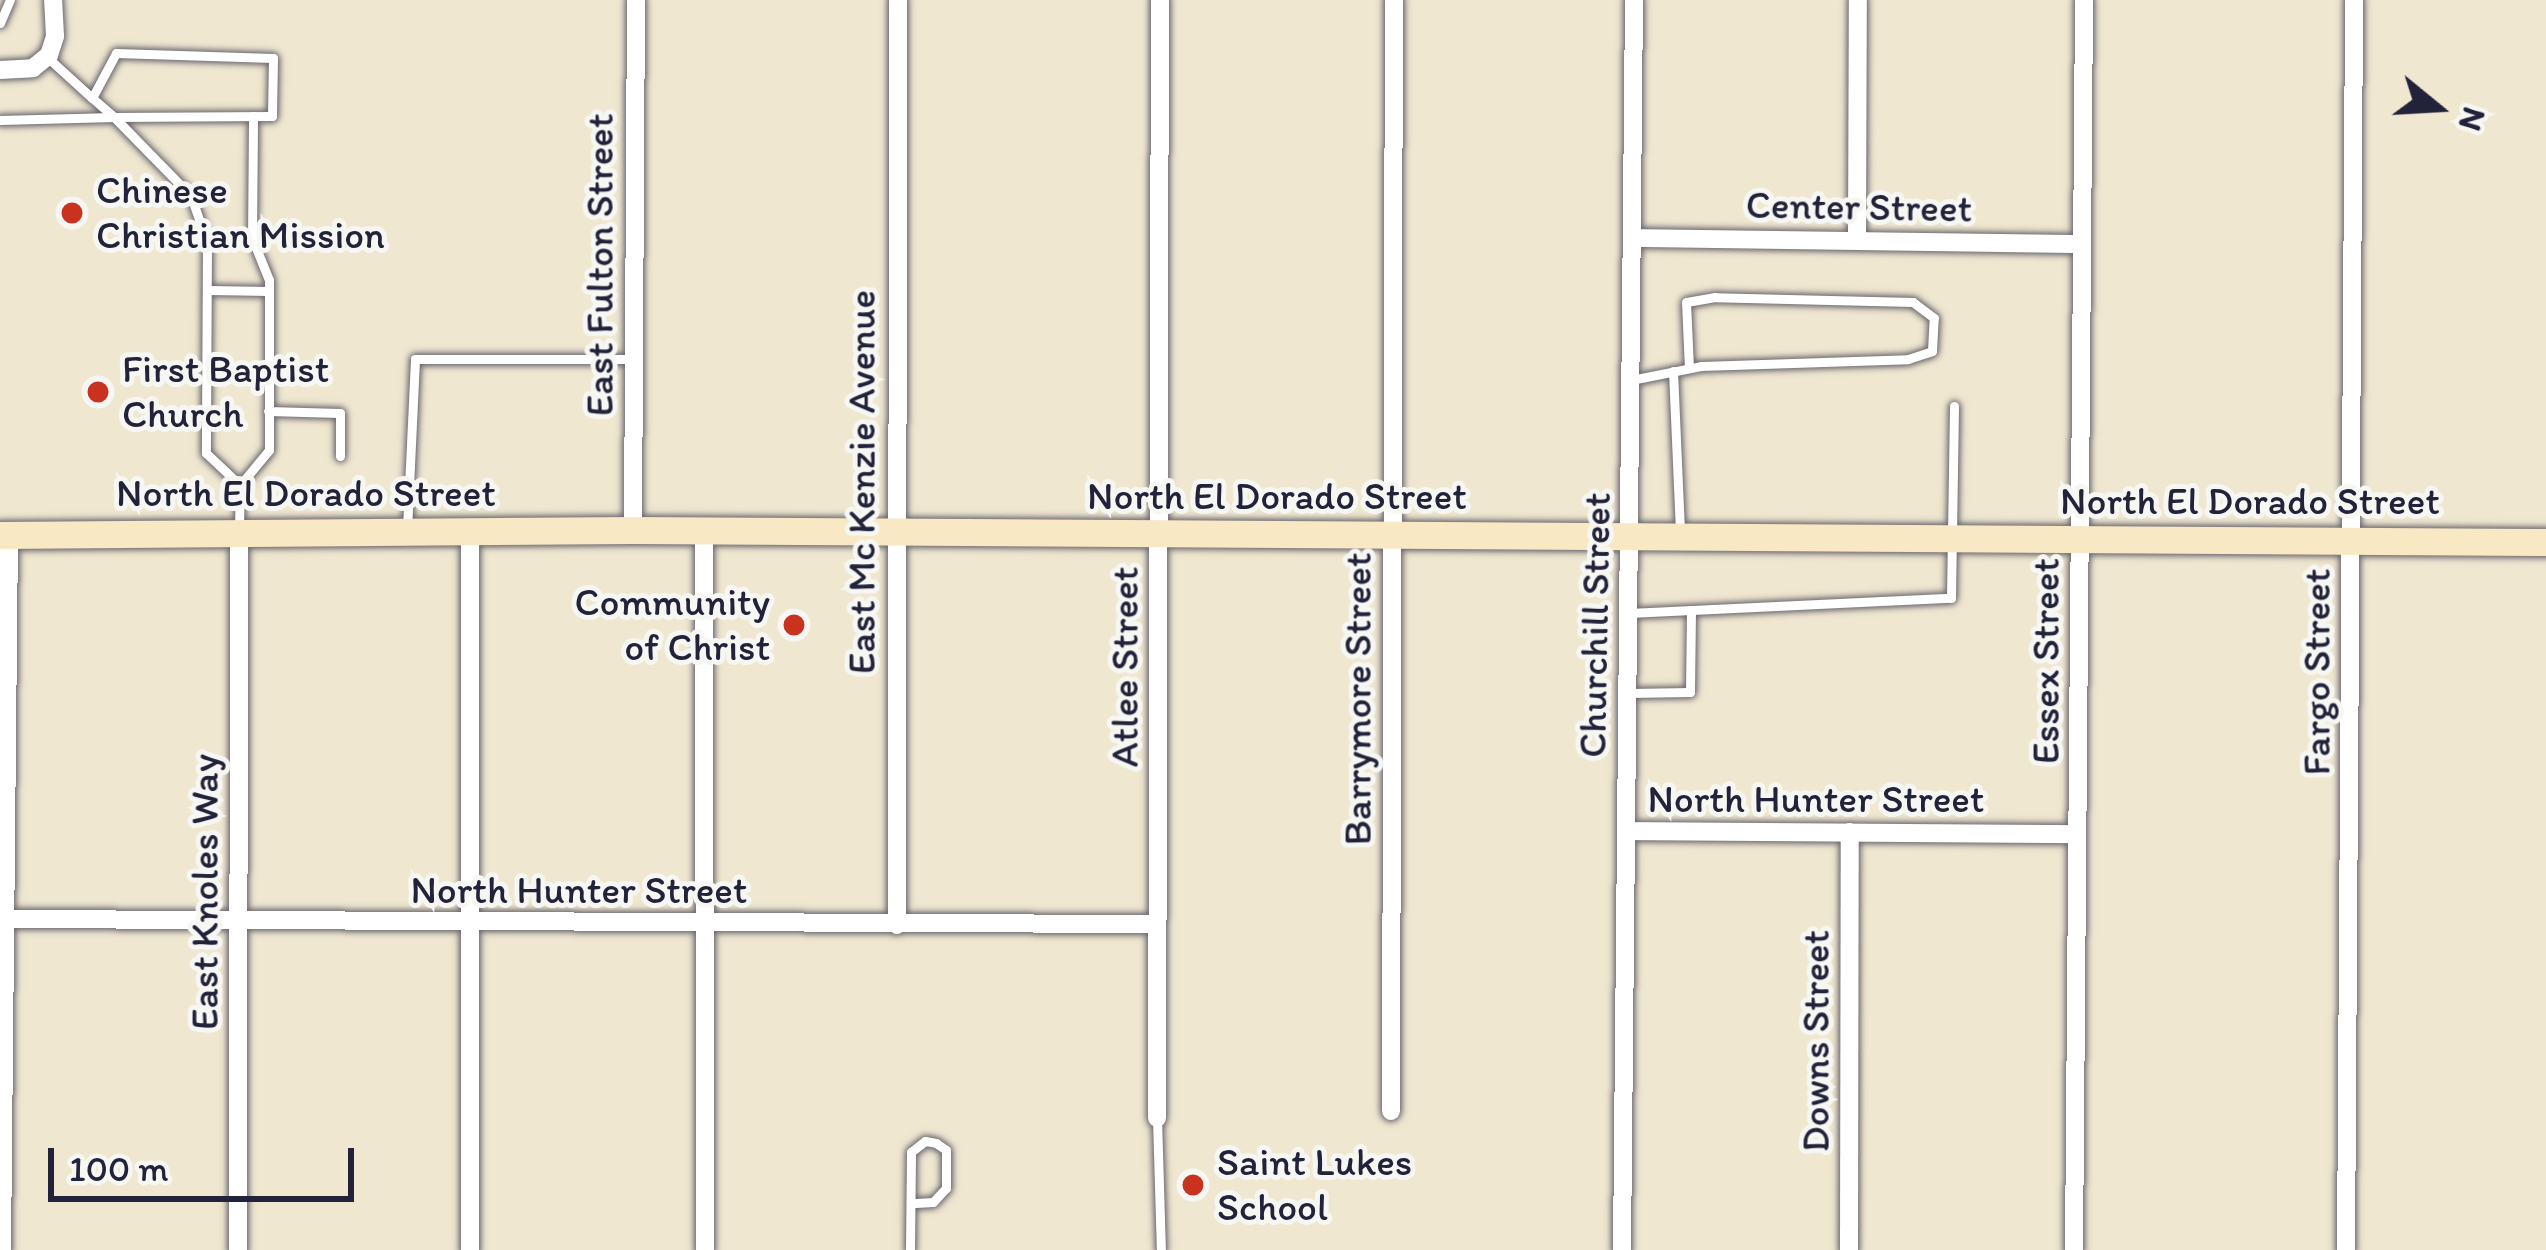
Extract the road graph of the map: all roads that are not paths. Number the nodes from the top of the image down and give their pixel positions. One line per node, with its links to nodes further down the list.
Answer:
1 (10, 0): 11 (lane)
2 (53, 0): 12 (street)
3 (636, 0): 23 (street, East Fulton Street)
4 (898, 0): 37 (street, East Mc Kenzie Avenue)
5 (1160, 0): 38 (street, Atlee Street)
6 (1394, 0): 41 (street, Barrymore Street)
7 (1634, 0): 18 (street, Churchill Street)
8 (1858, 0): 19 (street)
9 (2084, 0): 20 (street, Essex Street)
10 (2354, 0): 44 (street, Fargo Street)
11 (0, 23)
12 (44, 60): 13 (street); 14 (lane)
13 (0, 70)
14 (92, 98): 15 (lane); 16 (lane)
15 (253, 116): 16 (lane); 22 (lane)
16 (114, 117): 17 (lane); 21 (lane)
17 (0, 121)
18 (1635, 238): 19 (street, Center Street); 26 (street, Churchill Street)
19 (1857, 238): 20 (street, Center Street)
20 (2082, 244): 43 (street, Essex Street)
21 (208, 290): 22 (lane); 30 (lane)
22 (269, 292): 28 (lane)
23 (630, 358): 31 (street, East Fulton Street); 35 (lane)
24 (1689, 368): 24 (lane); 25 (lane)
25 (1673, 371): 26 (lane); 40 (lane)
26 (1631, 380): 39 (street, Churchill Street)
27 (1954, 406): 42 (lane)
28 (268, 411): 29 (lane); 30 (lane)
29 (340, 457)
30 (240, 485): 34 (lane)
31 (633, 530): 33 (main road, North El Dorado Street); 36 (main road, North El Dorado Street)
32 (3, 531): 34 (main road, North El Dorado Street); 52 (street)
33 (704, 532): 37 (main road, North El Dorado Street); 56 (street)
34 (238, 533): 35 (main road, North El Dorado Street); 53 (street, East Knoles Way)
35 (406, 534): 36 (main road, North El Dorado Street)
36 (470, 534): 54 (street)
37 (894, 535): 38 (main road, North El Dorado Street); 57 (street, East Mc Kenzie Avenue)
38 (1159, 535): 41 (main road, North El Dorado Street); 55 (street, Atlee Street)
39 (1629, 535): 40 (main road, North El Dorado Street); 41 (main road, North El Dorado Street); 47 (street, Churchill Street)
40 (1681, 535): 42 (main road, North El Dorado Street)
41 (1392, 536): 58 (street, Barrymore Street)
42 (1952, 537): 43 (main road, North El Dorado Street); 46 (lane)
43 (2080, 539): 44 (main road, North El Dorado Street); 51 (street, Essex Street)
44 (2350, 540): 45 (main road, North El Dorado Street); 70 (street, Fargo Street)
45 (2546, 542)
46 (1691, 610): 47 (lane); 48 (lane)
47 (1628, 613): 48 (street, Churchill Street)
48 (1627, 693): 49 (street, Churchill Street)
49 (1626, 831): 50 (street, North Hunter Street); 67 (street, Churchill Street)
50 (1850, 832): 51 (street, North Hunter Street); 68 (street, Downs Street)
51 (2078, 834): 69 (street, Essex Street)
52 (3, 919): 53 (street, North Hunter Street); 61 (street)
53 (238, 921): 54 (street, North Hunter Street); 62 (street, East Knoles Way)
54 (472, 922): 56 (street, North Hunter Street); 63 (street)
55 (1157, 923): 57 (street, North Hunter Street); 59 (street, Atlee Street)
56 (703, 924): 57 (street, North Hunter Street); 64 (street)
57 (897, 925)
58 (1391, 1111)
59 (1157, 1118): 66 (lane)
60 (910, 1203): 60 (lane); 65 (lane)
61 (2, 1250)
62 (238, 1250)
63 (470, 1250)
64 (705, 1250)
65 (910, 1250)
66 (1161, 1250)
67 (1622, 1250)
68 (1849, 1250)
69 (2074, 1250)
70 (2346, 1250)

